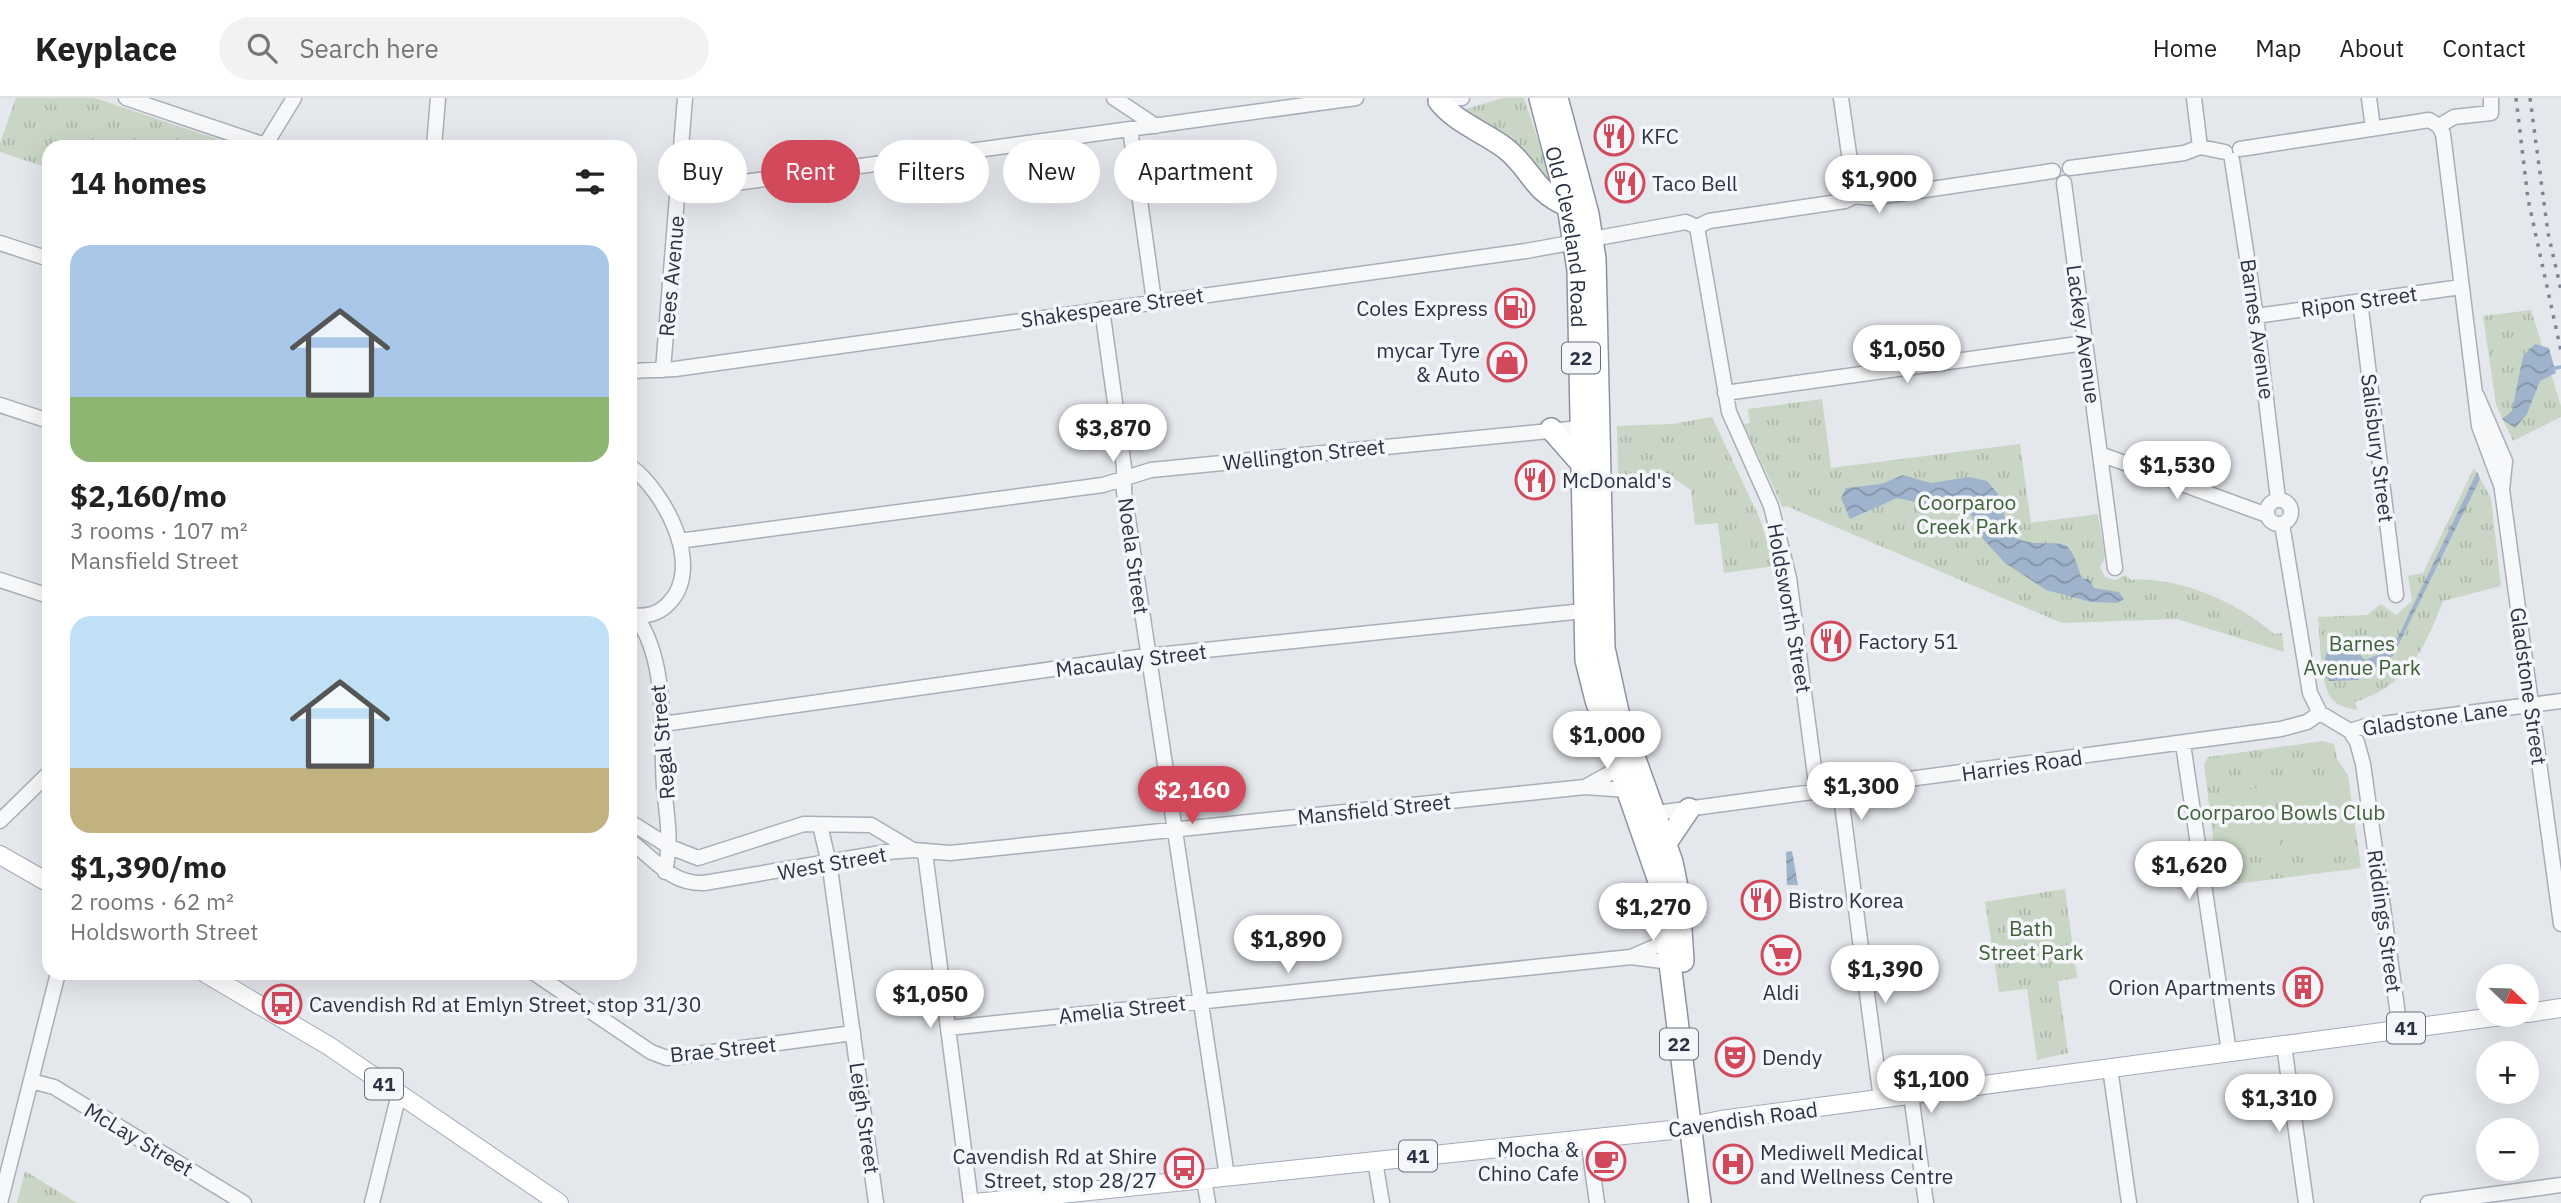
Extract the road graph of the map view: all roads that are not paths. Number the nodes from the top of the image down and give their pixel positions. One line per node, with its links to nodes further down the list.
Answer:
1 (126, 98): 19 (street)
2 (294, 98): 20 (street)
3 (438, 98): 21 (street)
4 (685, 98): 22 (street, Rees Avenue)
5 (1114, 98): 15 (street)
6 (1356, 98): 15 (street)
7 (1462, 98): 13 (street)
8 (1540, 98): 31 (highway, Old Cleveland Road / 22)
9 (1557, 98): 33 (highway, Old Cleveland Road / 22)
10 (1842, 98): 29 (street)
11 (2194, 98): 23 (street)
12 (2369, 98): 17 (street)
13 (1436, 99): 31 (highway)
14 (2491, 105): 16 (street)
15 (1156, 126): 18 (street)
16 (2439, 126): 17 (street); 36 (street, Gladstone Street)
17 (2373, 128): 24 (street)
18 (1130, 129): 27 (street); 38 (street)
19 (247, 140)
20 (268, 140)
21 (435, 140)
22 (682, 140)
23 (2200, 147): 24 (street); 25 (street)
24 (2232, 154): 40 (street, Barnes Avenue)
25 (2070, 168): 26 (street); 28 (street)
26 (2053, 171): 28 (street); 29 (street, Shakespeare Street)
27 (747, 182)
28 (2064, 183): 41 (street, Lackey Avenue)
29 (1855, 195): 32 (street, Shakespeare Street)
30 (677, 203): 42 (street, Rees Avenue)
31 (1568, 206): 33 (highway, Old Cleveland Road / 22)
32 (1697, 227): 33 (street, Shakespeare Street); 44 (street, Holdsworth Street)
33 (1584, 240): 38 (street, Shakespeare Street); 47 (highway, Old Cleveland Road / 22)
34 (0, 243): 35 (street)
35 (42, 257)
36 (2461, 287): 37 (street, Ripon Street); 66 (street, Gladstone Street)
37 (2360, 301): 40 (street, Ripon Street); 60 (street, Salisbury Street)
38 (1154, 302): 39 (street, Shakespeare Street)
39 (1102, 309): 42 (street, Shakespeare Street); 52 (street, Noela Street)
40 (2256, 316): 53 (street, Barnes Avenue)
41 (2085, 342): 44 (street); 49 (street, Lackey Avenue)
42 (663, 370): 43 (street, Shakespeare Street)
43 (637, 371)
44 (1725, 393): 76 (street, Holdsworth Street)
45 (0, 405): 46 (street)
46 (42, 419)
47 (1589, 427): 48 (street, Wellington Street); 50 (highway, Old Cleveland Road / 22); 61 (highway, Old Cleveland Road / 22)
48 (1551, 429): 50 (highway); 52 (street, Wellington Street)
49 (2100, 454): 54 (street); 57 (street, Lackey Avenue)
50 (1581, 463): 61 (highway, Old Cleveland Road / 22)
51 (637, 473): 56 (street)
52 (1124, 478): 56 (street, Wellington Street); 64 (street, Noela Street)
53 (2278, 499): 54 (street); 55 (street)
54 (2267, 515): 55 (street)
55 (2282, 524): 67 (street)
56 (679, 541): 62 (street)
57 (2115, 568)
58 (0, 580): 59 (street)
59 (42, 594)
60 (2396, 595)
61 (1592, 610): 64 (street, Macaulay Street); 71 (highway, Old Cleveland Road / 22); 78 (highway, Old Cleveland Road / 22)
62 (637, 615)
63 (637, 621): 68 (street, Regal Street)
64 (1149, 657): 68 (street, Macaulay Street); 82 (street, Noela Street)
65 (2561, 701): 66 (street, Gladstone Lane)
66 (2531, 705): 69 (street, Gladstone Lane); 91 (street, Gladstone Street)
67 (2320, 713): 69 (street); 70 (street, Harries Road)
68 (663, 724): 85 (street, Regal Street)
69 (2350, 731): 103 (street, Riddings Street)
70 (2183, 744): 75 (street, Harries Road); 106 (street)
71 (1619, 769): 73 (street, Mansfield Street); 74 (highway, Old Cleveland Road / 22)
72 (42, 780): 79 (street)
73 (1585, 787): 74 (street, Mansfield Street); 82 (street, Mansfield Street)
74 (1626, 789): 78 (highway, Old Cleveland Road / 22)
75 (1840, 789): 76 (street, Harries Road); 111 (street)
76 (1816, 792): 77 (street, Harries Road)
77 (1689, 809): 78 (street, Harries Road); 83 (highway)
78 (1646, 814): 83 (highway, Old Cleveland Road / 22); 92 (highway, Old Cleveland Road / 22)
79 (0, 821)
80 (820, 825): 85 (street, West Street); 86 (street, West Street); 88 (street, Leigh Street)
81 (637, 826): 85 (street, West Street)
82 (1175, 830): 86 (street, Mansfield Street); 98 (street, Noela Street)
83 (1666, 844): 112 (highway, Old Cleveland Road / 22)
84 (637, 847): 89 (street)
85 (670, 847): 89 (street, Regal Street)
86 (919, 851): 88 (street, West Street); 102 (street)
87 (0, 855): 90 (main road)
88 (829, 862): 89 (street, West Street); 104 (street, Leigh Street)
89 (664, 872)
90 (42, 879)
91 (2561, 924)
92 (1668, 940): 93 (street, Amelia Street); 94 (highway, Old Cleveland Road / 22)
93 (1631, 957): 94 (street, Amelia Street); 98 (street, Amelia Street)
94 (1670, 962): 112 (highway, Old Cleveland Road / 22)
95 (56, 980): 108 (street)
96 (228, 980): 109 (main road, 41)
97 (544, 980): 104 (street, Brae Street)
98 (1201, 1001): 102 (street, Amelia Street); 115 (street, Noela Street)
99 (2561, 1008): 100 (main road)
100 (2539, 1011)
101 (2476, 1019): 103 (main road, Cavendish Road / 41)
102 (948, 1028): 124 (street)
103 (2400, 1029): 105 (main road, Cavendish Road / 41)
104 (853, 1033): 123 (street, Leigh Street)
105 (2284, 1045): 106 (main road, Cavendish Road / 41); 132 (street)
106 (2229, 1052): 107 (main road, Cavendish Road / 41)
107 (2110, 1068): 110 (main road, Cavendish Road / 41); 131 (street)
108 (31, 1081): 119 (street); 120 (street, McLay Street)
109 (399, 1094): 121 (street); 122 (main road, 41)
110 (1911, 1095): 111 (main road, Cavendish Road / 41); 130 (street)
111 (1881, 1100): 112 (main road, Cavendish Road / 41)
112 (1695, 1125): 113 (main road, Cavendish Road / 41); 128 (highway, Old Cleveland Road / 22); 129 (highway, Old Cleveland Road / 22)
113 (1588, 1139): 114 (main road, Cavendish Road / 41); 127 (street)
114 (1375, 1161): 115 (main road, Cavendish Road / 41); 126 (street)
115 (1227, 1176): 116 (main road, Cavendish Road / 41)
116 (1204, 1179): 118 (main road, Cavendish Road / 41); 125 (street)
117 (2561, 1185): 133 (street)
118 (1029, 1200): 124 (main road, Cavendish Road / 41)
119 (0, 1203)
120 (244, 1203)
121 (372, 1203)
122 (559, 1203)
123 (876, 1203)
124 (973, 1203)
125 (1208, 1203)
126 (1382, 1203)
127 (1597, 1203)
128 (1700, 1203)
129 (1713, 1203)
130 (1926, 1203)
131 (2129, 1203)
132 (2306, 1203)
133 (2428, 1203)

